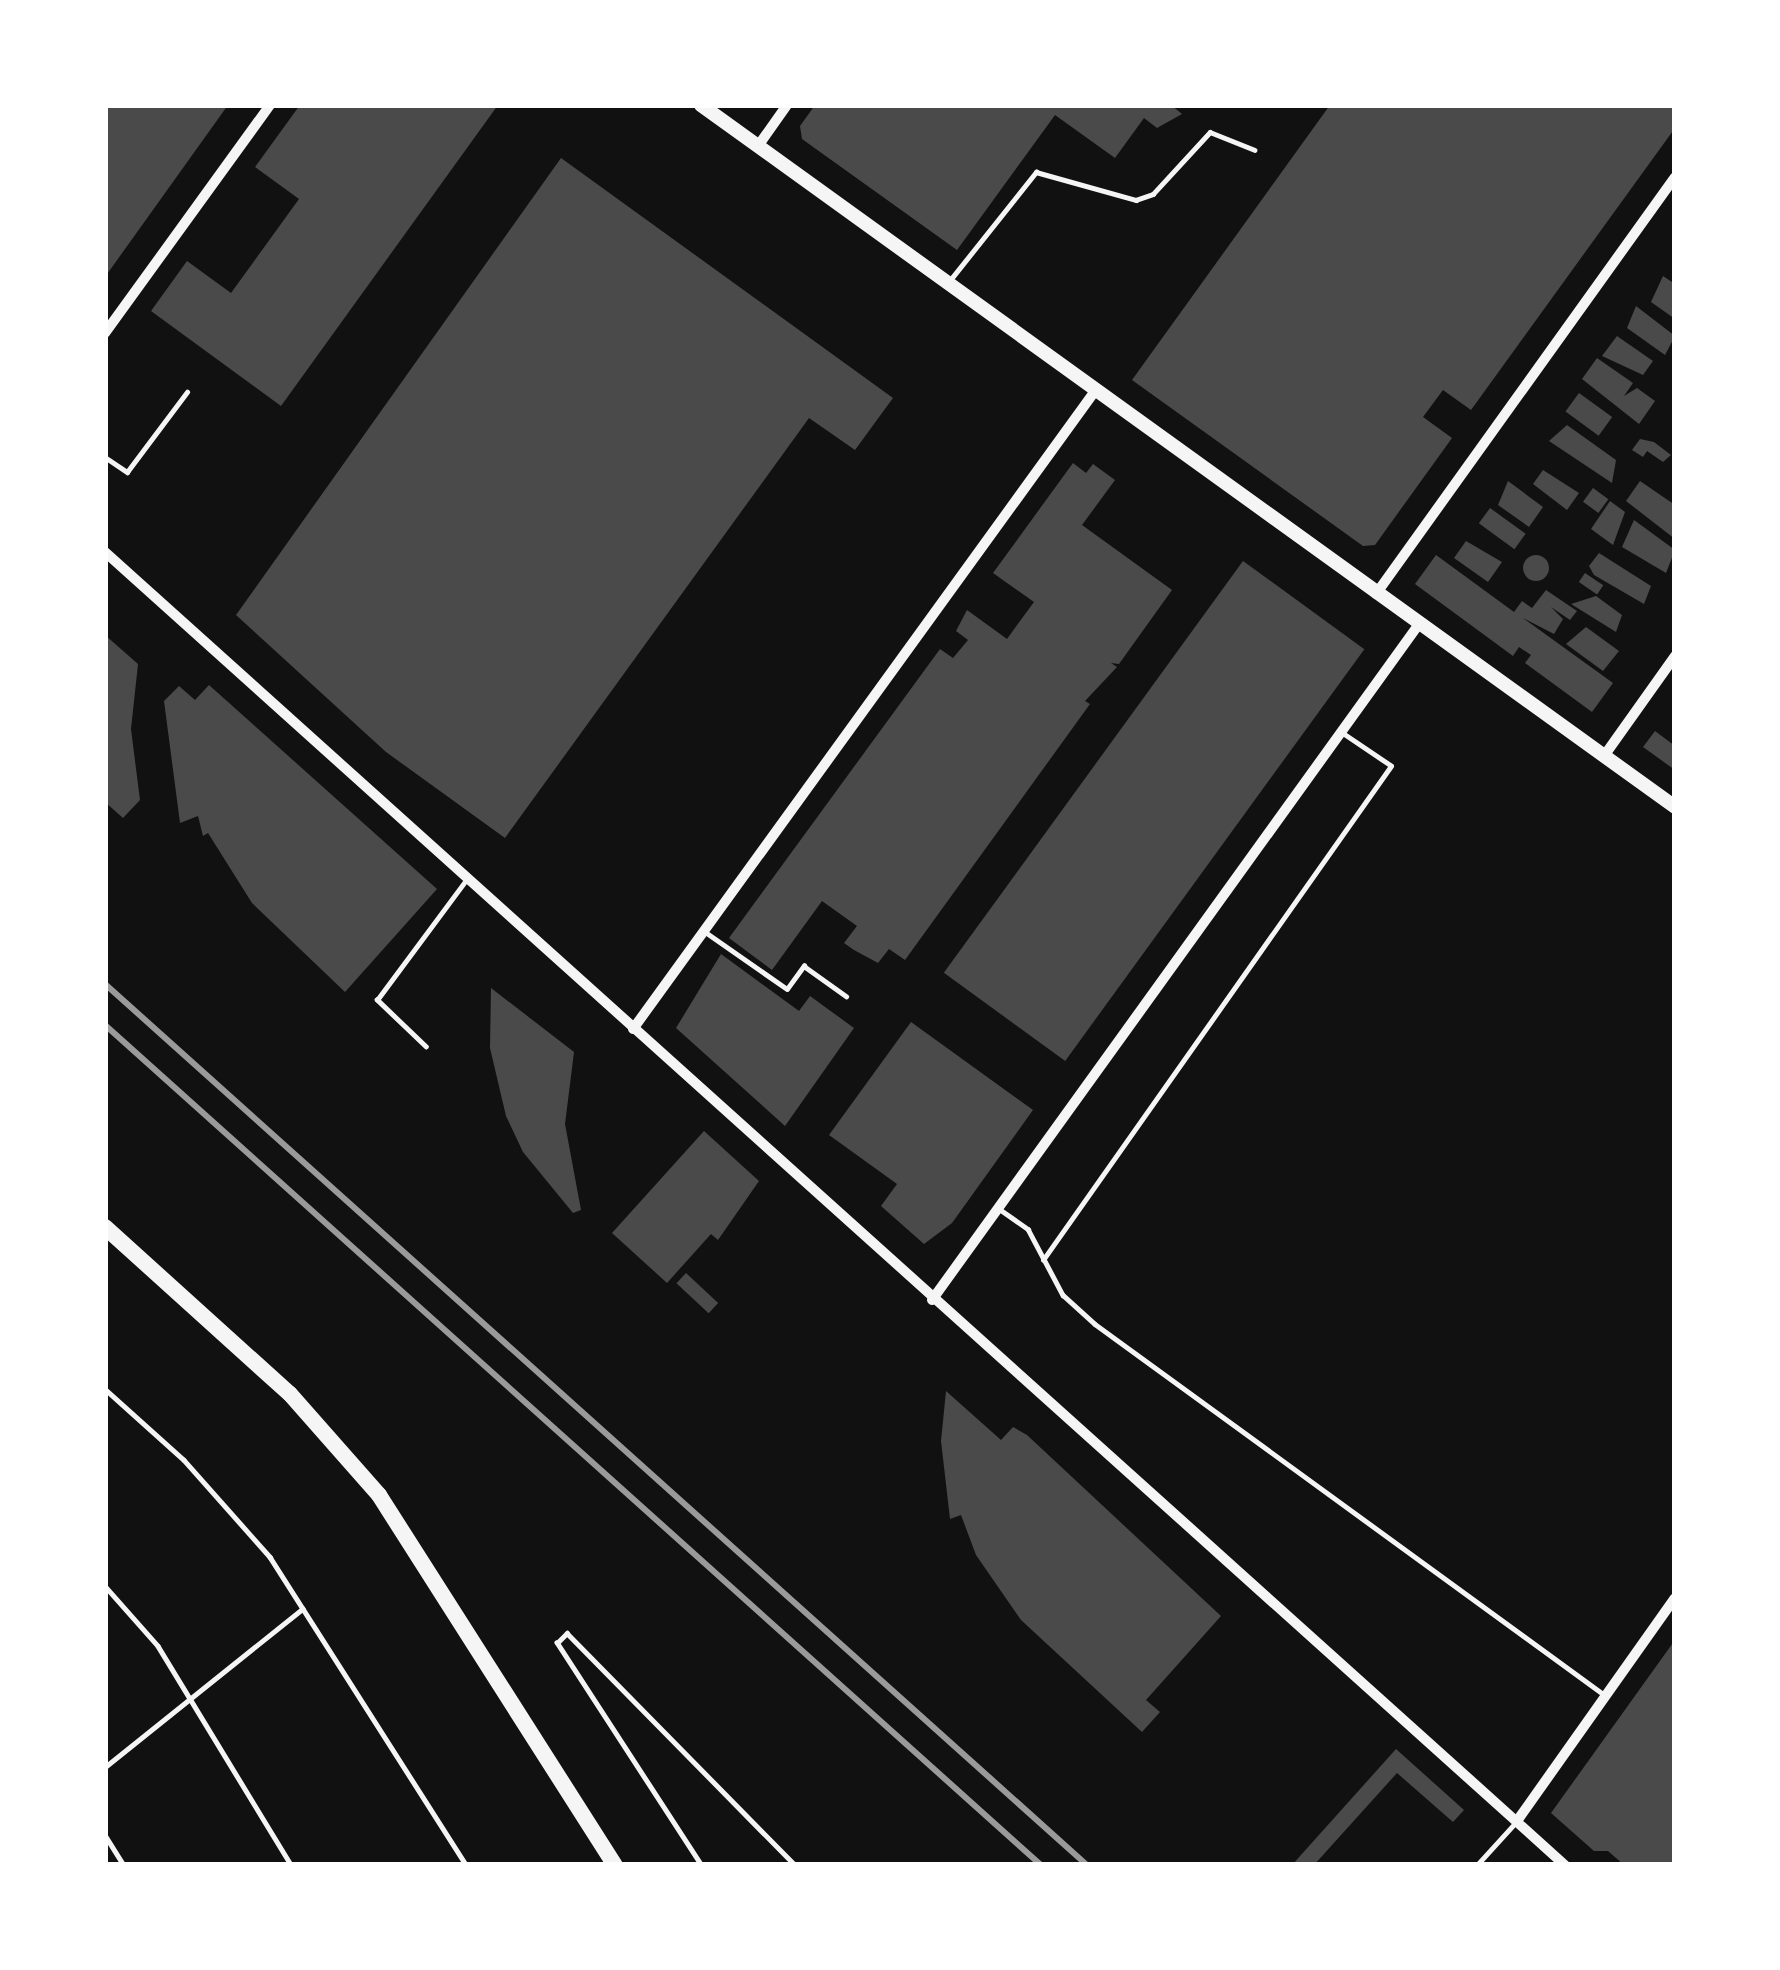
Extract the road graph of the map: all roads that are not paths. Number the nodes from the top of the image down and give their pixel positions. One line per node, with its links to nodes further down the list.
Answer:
1 (271, 105): 8 (street)
2 (701, 105): 4 (street)
3 (787, 105): 4 (street)
4 (758, 146): 7 (street)
5 (1255, 150): 7 (lane)
6 (1675, 177): 13 (street)
7 (948, 284): 10 (street)
8 (105, 332)
9 (188, 392): 11 (lane)
10 (1095, 392): 13 (street); 20 (street)
11 (105, 458)
12 (105, 552): 19 (street)
13 (1376, 594): 14 (street)
14 (1419, 624): 16 (street); 17 (street)
15 (1675, 656): 17 (street)
16 (1341, 732): 24 (street); 26 (lane)
17 (1604, 756): 18 (street)
18 (1675, 807)
19 (466, 880): 22 (street); 23 (lane)
20 (704, 931): 21 (lane); 22 (street)
21 (846, 996)
22 (633, 1029): 27 (street)
23 (426, 1047)
24 (998, 1208): 26 (lane); 27 (street)
25 (105, 1227): 40 (main road)
26 (1042, 1260): 32 (lane)
27 (932, 1300): 35 (street)
28 (105, 1390): 31 (lane)
29 (105, 1586): 33 (lane)
30 (1675, 1598): 32 (street)
31 (304, 1607): 33 (lane); 39 (lane)
32 (1606, 1696): 35 (street)
33 (188, 1697): 34 (lane); 38 (lane)
34 (105, 1767)
35 (1517, 1821): 43 (lane); 44 (street)
36 (105, 1834): 37 (lane)
37 (124, 1865)
38 (291, 1865)
39 (466, 1865)
40 (615, 1865)
41 (701, 1865): 42 (lane)
42 (795, 1865)
43 (1477, 1865)
44 (1565, 1865)

